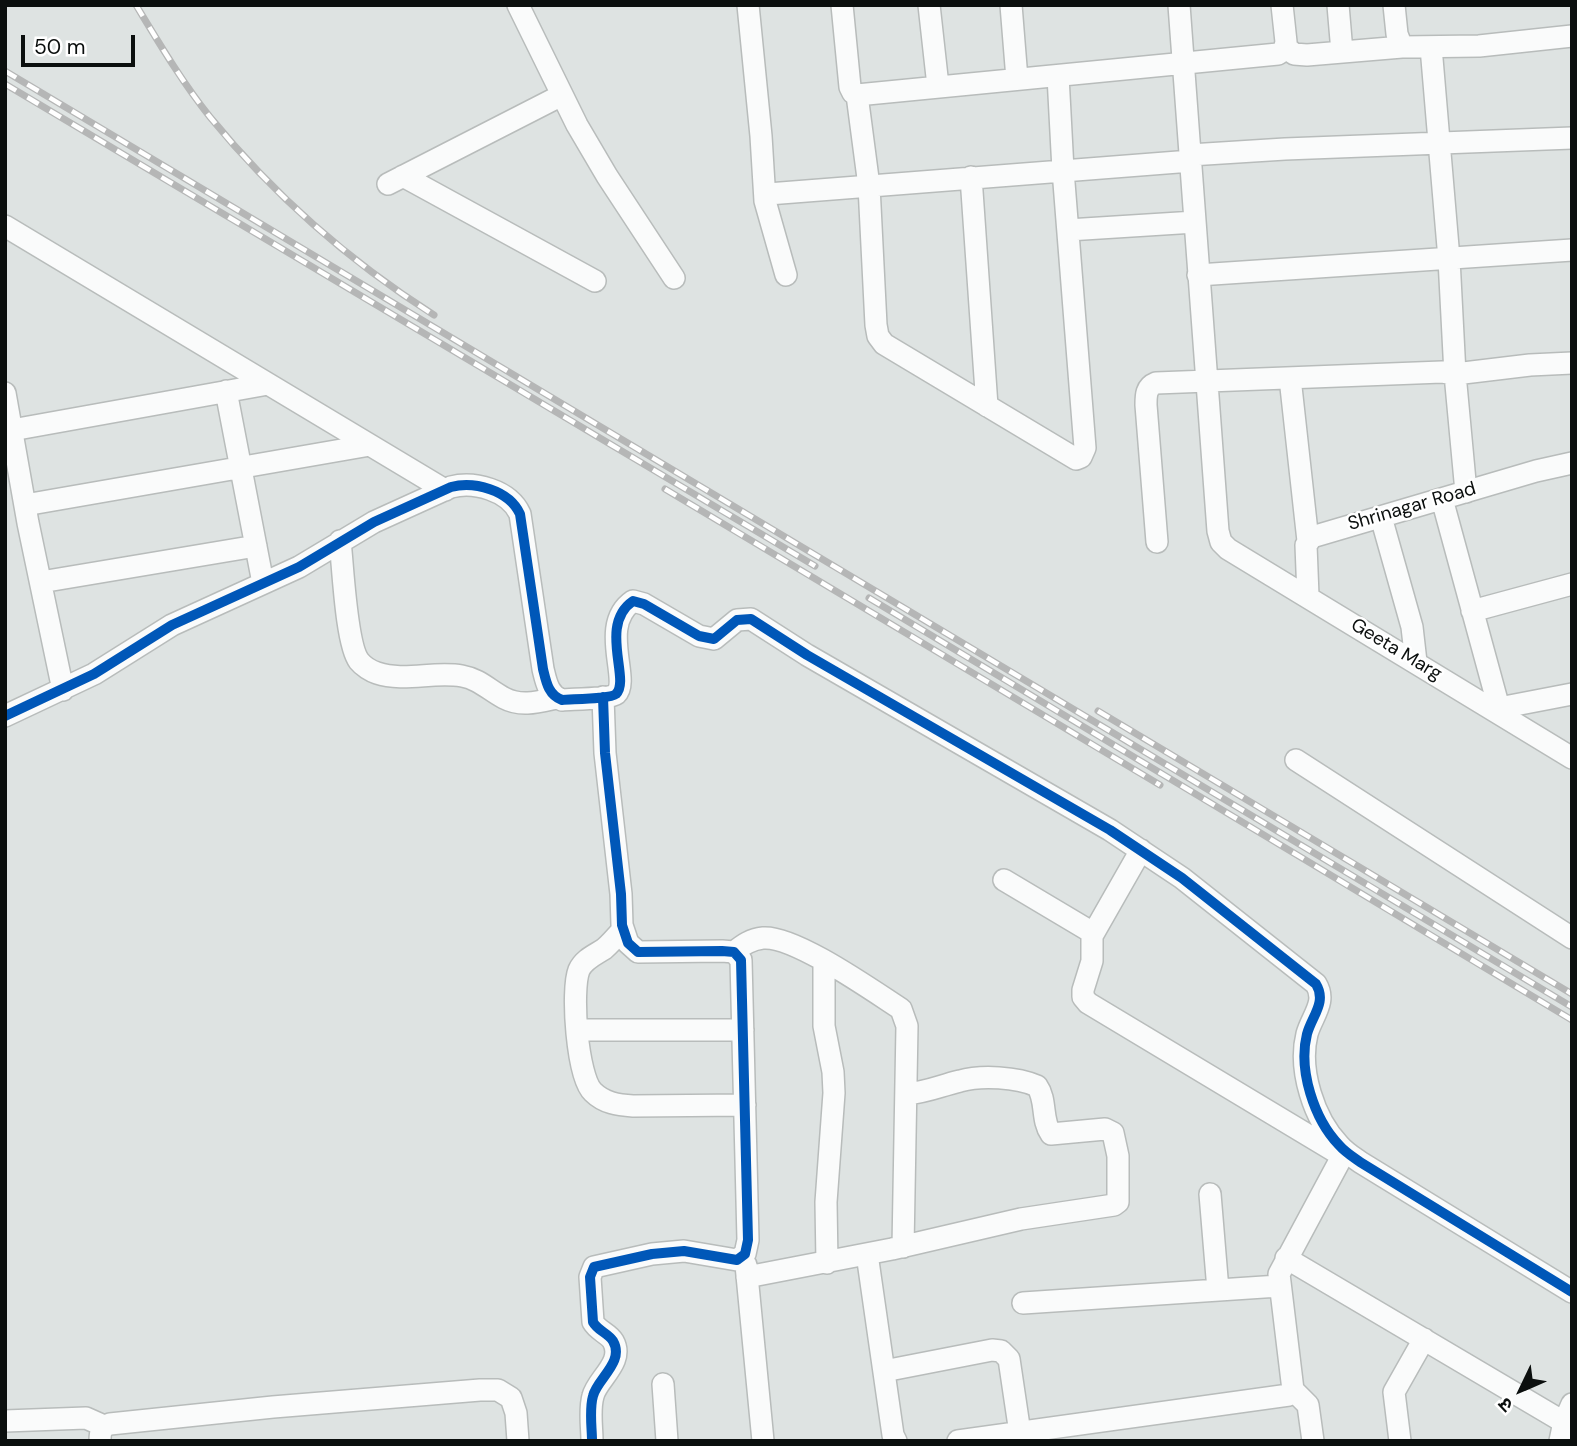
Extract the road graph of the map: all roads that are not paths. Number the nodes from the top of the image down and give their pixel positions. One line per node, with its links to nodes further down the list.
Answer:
1 (518, 5): 19 (street)
2 (748, 5): 27 (street)
3 (842, 5): 20 (street)
4 (929, 5): 18 (street)
5 (1011, 5): 17 (street)
6 (1179, 5): 15 (street)
7 (1282, 5): 11 (street)
8 (1338, 5): 14 (street)
9 (1394, 5): 12 (street)
10 (1572, 36): 13 (street)
11 (1285, 46): 14 (street); 15 (street)
12 (1402, 47): 13 (street); 14 (street)
13 (1431, 47): 22 (street)
14 (1342, 52)
15 (1184, 62): 16 (street); 23 (street)
16 (1058, 76): 17 (street); 24 (street)
17 (1017, 79): 18 (street)
18 (938, 86): 20 (street)
19 (562, 95): 35 (street); 36 (street)
20 (857, 95): 26 (street)
21 (1572, 138): 22 (street)
22 (1439, 142): 23 (street); 32 (street)
23 (1190, 158): 24 (street); 28 (street)
24 (1063, 170): 25 (street); 30 (street)
25 (971, 177): 26 (street); 44 (street)
26 (869, 186): 27 (street); 44 (street)
27 (765, 192): 33 (street)
28 (1195, 222): 30 (street); 34 (street)
29 (5, 226): 41 (street)
30 (1068, 230): 44 (street)
31 (1572, 250): 32 (street)
32 (1449, 259): 34 (street); 38 (street)
33 (786, 275)
34 (1198, 275): 40 (street)
35 (674, 278)
36 (595, 281)
37 (1572, 363): 38 (street)
38 (1455, 374): 39 (street); 50 (street)
39 (1290, 378): 40 (street); 55 (street)
40 (1206, 381): 56 (street); 61 (street, Geeta Marg)
41 (268, 384): 42 (street); 46 (street)
42 (226, 391): 45 (street); 48 (street)
43 (5, 393): 45 (street)
44 (987, 406)
45 (12, 430): 52 (street)
46 (370, 445): 48 (street); 49 (street)
47 (1572, 463): 50 (street, Shrinagar Road)
48 (241, 468): 52 (street); 57 (street)
49 (444, 490): 54 (street); 67 (street)
50 (1466, 492): 51 (street, Shrinagar Road)
51 (1442, 499): 53 (street, Shrinagar Road); 62 (street)
52 (25, 505): 58 (street)
53 (1381, 517): 55 (street, Shrinagar Road); 63 (street)
54 (340, 541): 59 (street); 67 (street)
55 (1308, 541): 61 (street)
56 (1157, 542)
57 (256, 547): 58 (street); 59 (street)
58 (41, 582): 64 (street)
59 (263, 583): 64 (street)
60 (1572, 584): 62 (street)
61 (1308, 596): 63 (street, Geeta Marg)
62 (1472, 611): 68 (street)
63 (1416, 662): 68 (street, Geeta Marg)
64 (63, 690): 69 (street)
65 (1572, 694): 68 (street)
66 (603, 697): 67 (street); 72 (street); 74 (street)
67 (556, 698)
68 (1497, 709): 70 (street, Geeta Marg)
69 (5, 716)
70 (1572, 758)
71 (1296, 760): 76 (street)
72 (1141, 850): 75 (street); 83 (street)
73 (1004, 880): 75 (street)
74 (623, 929): 77 (street); 79 (street)
75 (1093, 933): 83 (street)
76 (1572, 938)
77 (734, 952): 78 (street); 80 (street)
78 (824, 962): 81 (street); 89 (street)
79 (578, 1030): 80 (street); 82 (street)
80 (743, 1030): 82 (street)
81 (906, 1094): 85 (street); 85 (street)
82 (745, 1105): 86 (street)
83 (1344, 1154): 88 (street); 93 (street)
84 (1210, 1195): 92 (street)
85 (903, 1247): 87 (street)
86 (745, 1254): 90 (street); 104 (street)
87 (867, 1254): 89 (street); 96 (street)
88 (1286, 1258): 91 (street); 95 (street)
89 (827, 1263): 90 (street)
90 (747, 1278): 106 (street)
91 (1279, 1286): 92 (street); 98 (street)
92 (1218, 1290): 94 (street)
93 (1572, 1292)
94 (1023, 1303)
95 (1424, 1339): 100 (street); 110 (street)
96 (884, 1371): 101 (street); 107 (street)
97 (663, 1384): 105 (street)
98 (1293, 1390): 101 (street); 109 (street)
99 (5, 1421): 102 (street)
100 (1567, 1424)
101 (1020, 1433): 108 (street)
102 (102, 1434): 103 (street)
103 (518, 1441)
104 (592, 1441)
105 (667, 1441)
106 (763, 1441)
107 (896, 1441)
108 (958, 1441)
109 (1313, 1441)
110 (1400, 1441)

